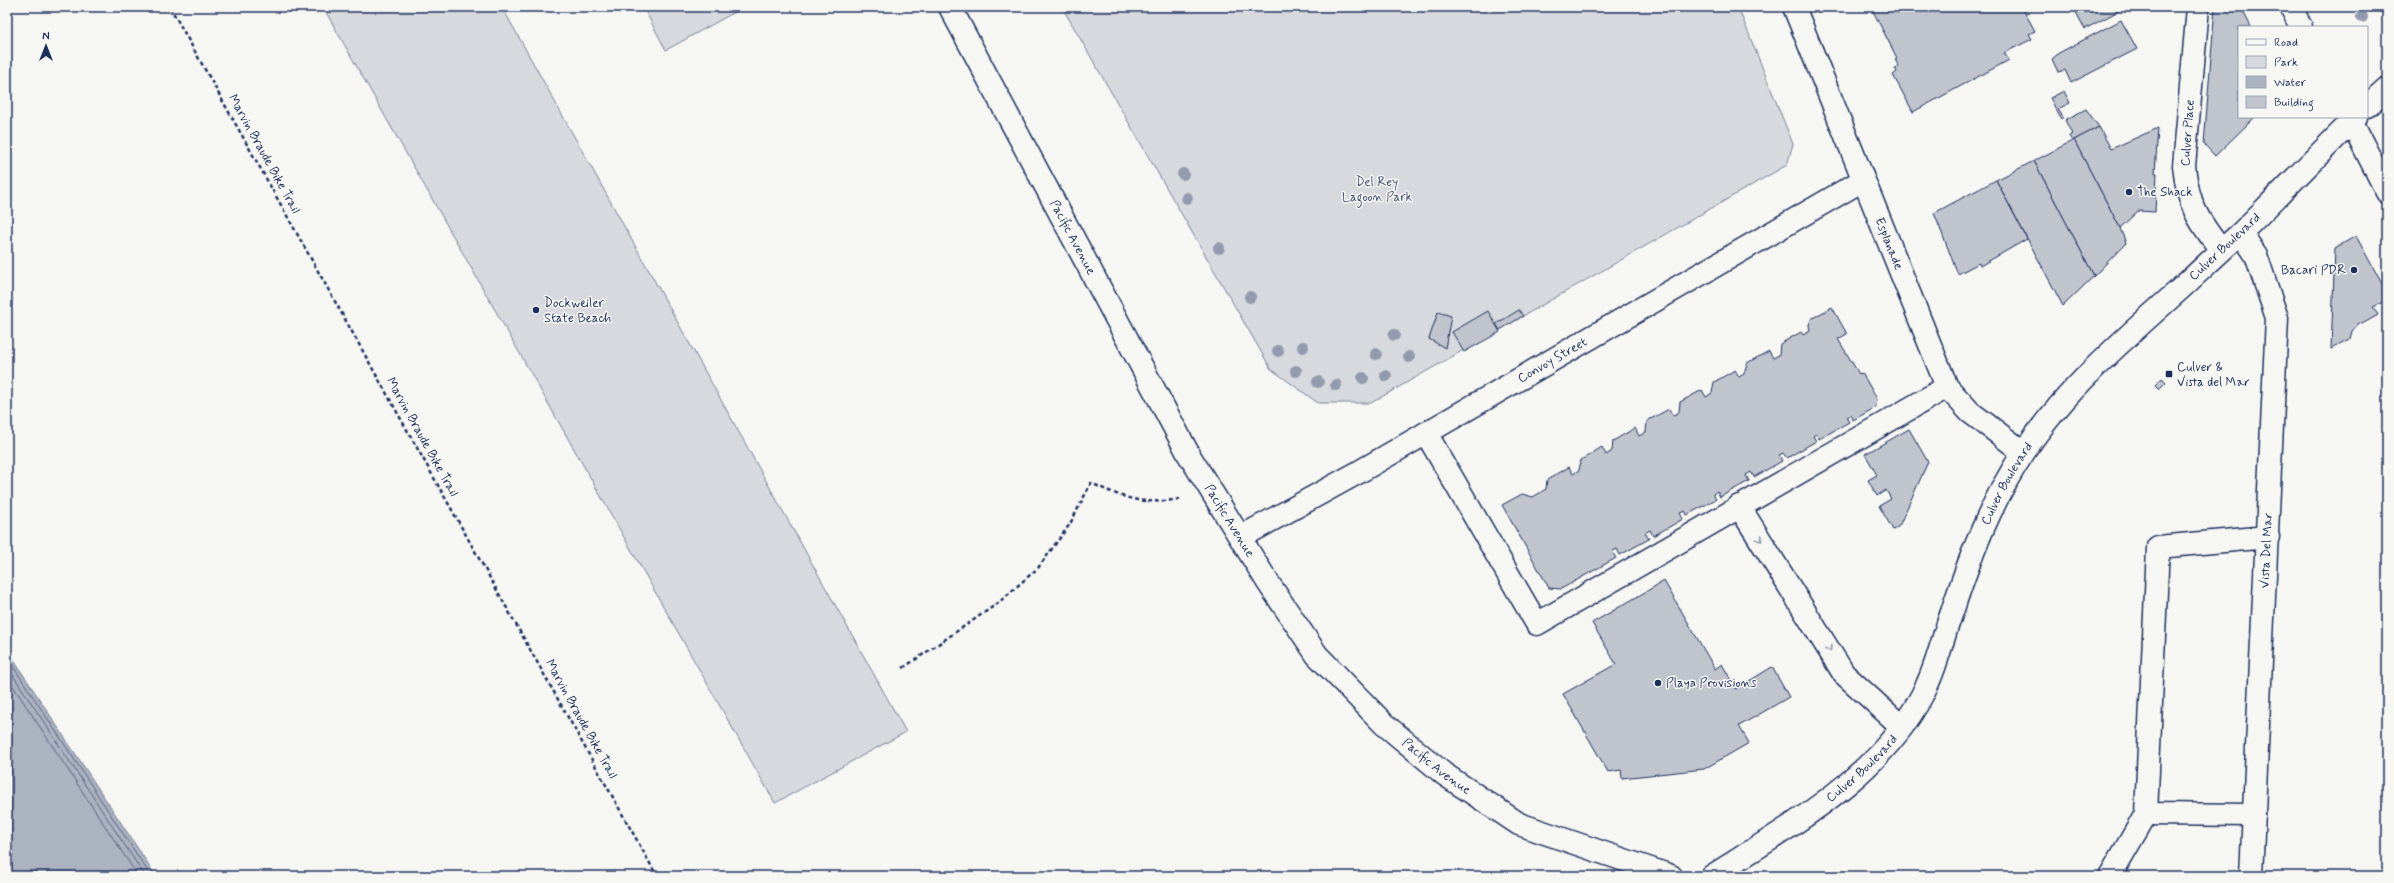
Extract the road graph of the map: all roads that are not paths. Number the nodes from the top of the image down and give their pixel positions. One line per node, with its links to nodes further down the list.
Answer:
1 (950, 7): 17 (street, Pacific Avenue)
2 (1794, 7): 9 (street, Esplanade)
3 (2198, 7): 12 (street, Culver Place)
4 (2291, 7): 5 (street)
5 (2300, 26)
6 (2387, 88): 7 (street)
7 (2368, 105)
8 (2352, 119): 10 (street); 11 (street, Culver Boulevard)
9 (1863, 180): 13 (street, Esplanade); 14 (street, Convoy Street)
10 (2387, 192)
11 (2241, 234): 12 (street, Culver Boulevard); 18 (street, Vista Del Mar)
12 (2221, 250): 15 (street, Culver Boulevard)
13 (1947, 387): 15 (street, Esplanade); 16 (street)
14 (1426, 433): 16 (street); 17 (street, Convoy Street)
15 (2024, 452): 19 (street, Culver Boulevard)
16 (1739, 506): 19 (street, one-way to 19)
17 (1241, 537): 22 (street, Pacific Avenue)
18 (2268, 537): 20 (street); 21 (street, Vista Del Mar)
19 (1902, 727): 23 (street, Culver Boulevard)
20 (2146, 814): 21 (street); 24 (street)
21 (2254, 815): 25 (street, Vista Del Mar)
22 (1671, 876)
23 (1712, 876)
24 (2110, 876)
25 (2251, 876)

